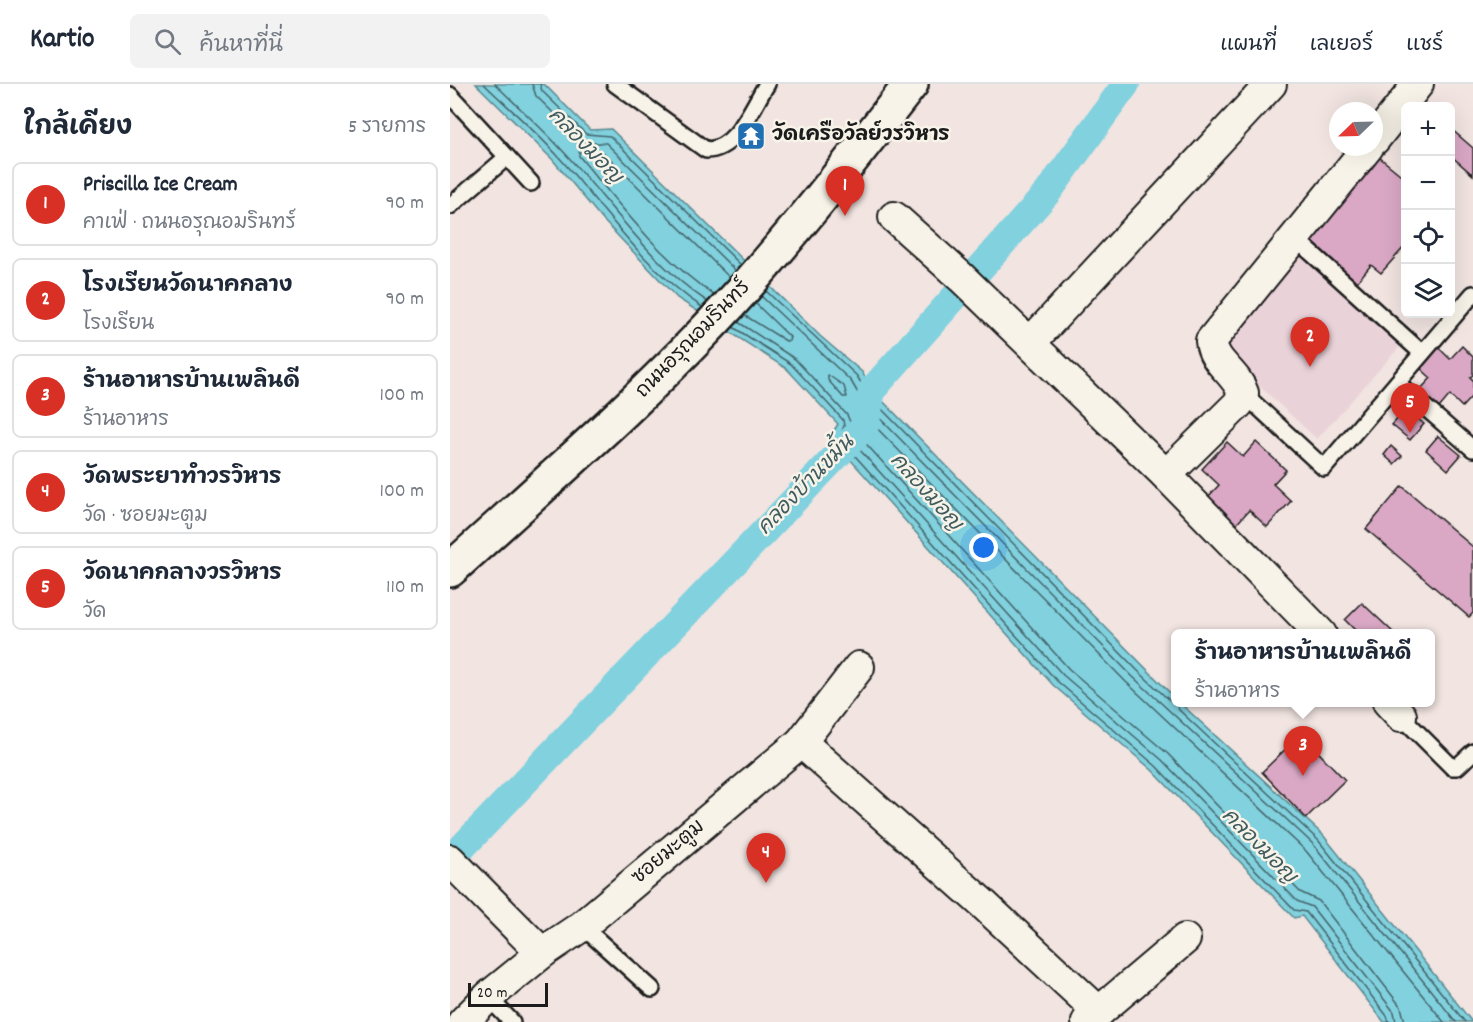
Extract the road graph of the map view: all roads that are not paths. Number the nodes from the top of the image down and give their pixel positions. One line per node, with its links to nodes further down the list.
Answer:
1 (615, 84): 2 (lane)
2 (767, 84)
3 (911, 84): 21 (main road, ถนนอรุณอมรินทร์)
4 (1270, 84): 15 (street)
5 (1418, 84): 7 (street)
6 (450, 95): 9 (lane)
7 (1383, 129)
8 (1361, 156): 13 (street)
9 (507, 157): 10 (lane); 11 (lane)
10 (531, 183)
11 (450, 206)
12 (894, 217): 15 (street)
13 (1296, 239): 16 (lane); 18 (street)
14 (1473, 294): 16 (lane)
15 (1030, 343): 20 (street)
16 (1422, 353): 17 (lane)
17 (1397, 383): 18 (lane); 19 (lane)
18 (1243, 393): 20 (street)
19 (1473, 449)
20 (1166, 475): 22 (street)
21 (450, 570)
22 (1317, 629)
23 (859, 667): 25 (street, ซอยมะตูม)
24 (1395, 709): 26 (lane)
25 (801, 742): 28 (street, ซอยมะตูม); 33 (street)
26 (1473, 752)
27 (455, 865): 30 (street)
28 (582, 926): 30 (street, ซอยมะตูม); 31 (lane)
29 (1185, 939): 33 (street)
30 (542, 953): 32 (street, ซอยมะตูม)
31 (652, 989)
32 (488, 997): 34 (street, ซอยมะตูม); 35 (lane)
33 (1093, 1017)
34 (463, 1022)
35 (512, 1022)

